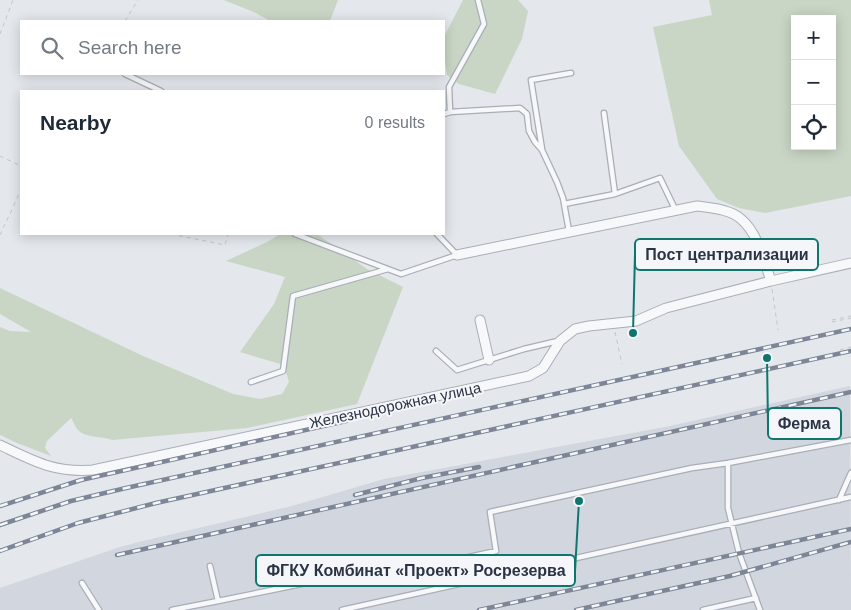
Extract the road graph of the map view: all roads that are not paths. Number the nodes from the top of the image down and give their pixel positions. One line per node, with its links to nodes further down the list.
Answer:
1 (478, 0): 5 (lane)
2 (571, 73): 8 (lane)
3 (127, 75): 4 (lane)
4 (159, 90)
5 (450, 112): 7 (lane); 8 (lane)
6 (604, 113): 9 (lane)
7 (445, 114)
8 (542, 150): 10 (lane)
9 (616, 194): 10 (lane); 11 (lane)
10 (564, 204): 12 (lane)
11 (675, 209): 12 (street); 18 (street)
12 (569, 231): 15 (street)
13 (298, 235): 17 (lane)
14 (439, 235): 15 (lane)
15 (457, 255): 17 (lane)
16 (851, 263): 18 (street, Железнодорожная улица)
17 (388, 269): 23 (lane)
18 (771, 281): 20 (street, Железнодорожная улица)
19 (480, 320): 22 (street)
20 (560, 341): 22 (lane); 25 (street, Железнодорожная улица)
21 (436, 351): 22 (lane)
22 (489, 360)
23 (251, 382)
24 (851, 440): 26 (lane)
25 (0, 445)
26 (728, 463): 30 (lane); 34 (lane)
27 (851, 473): 29 (lane)
28 (851, 497): 29 (lane)
29 (839, 500): 30 (lane)
30 (732, 524): 33 (lane); 37 (lane)
31 (210, 566): 34 (lane)
32 (82, 583): 35 (lane)
33 (756, 598): 38 (lane); 39 (lane)
34 (218, 601): 36 (lane)
35 (99, 610)
36 (172, 610)
37 (342, 610)
38 (703, 610)
39 (760, 610)

